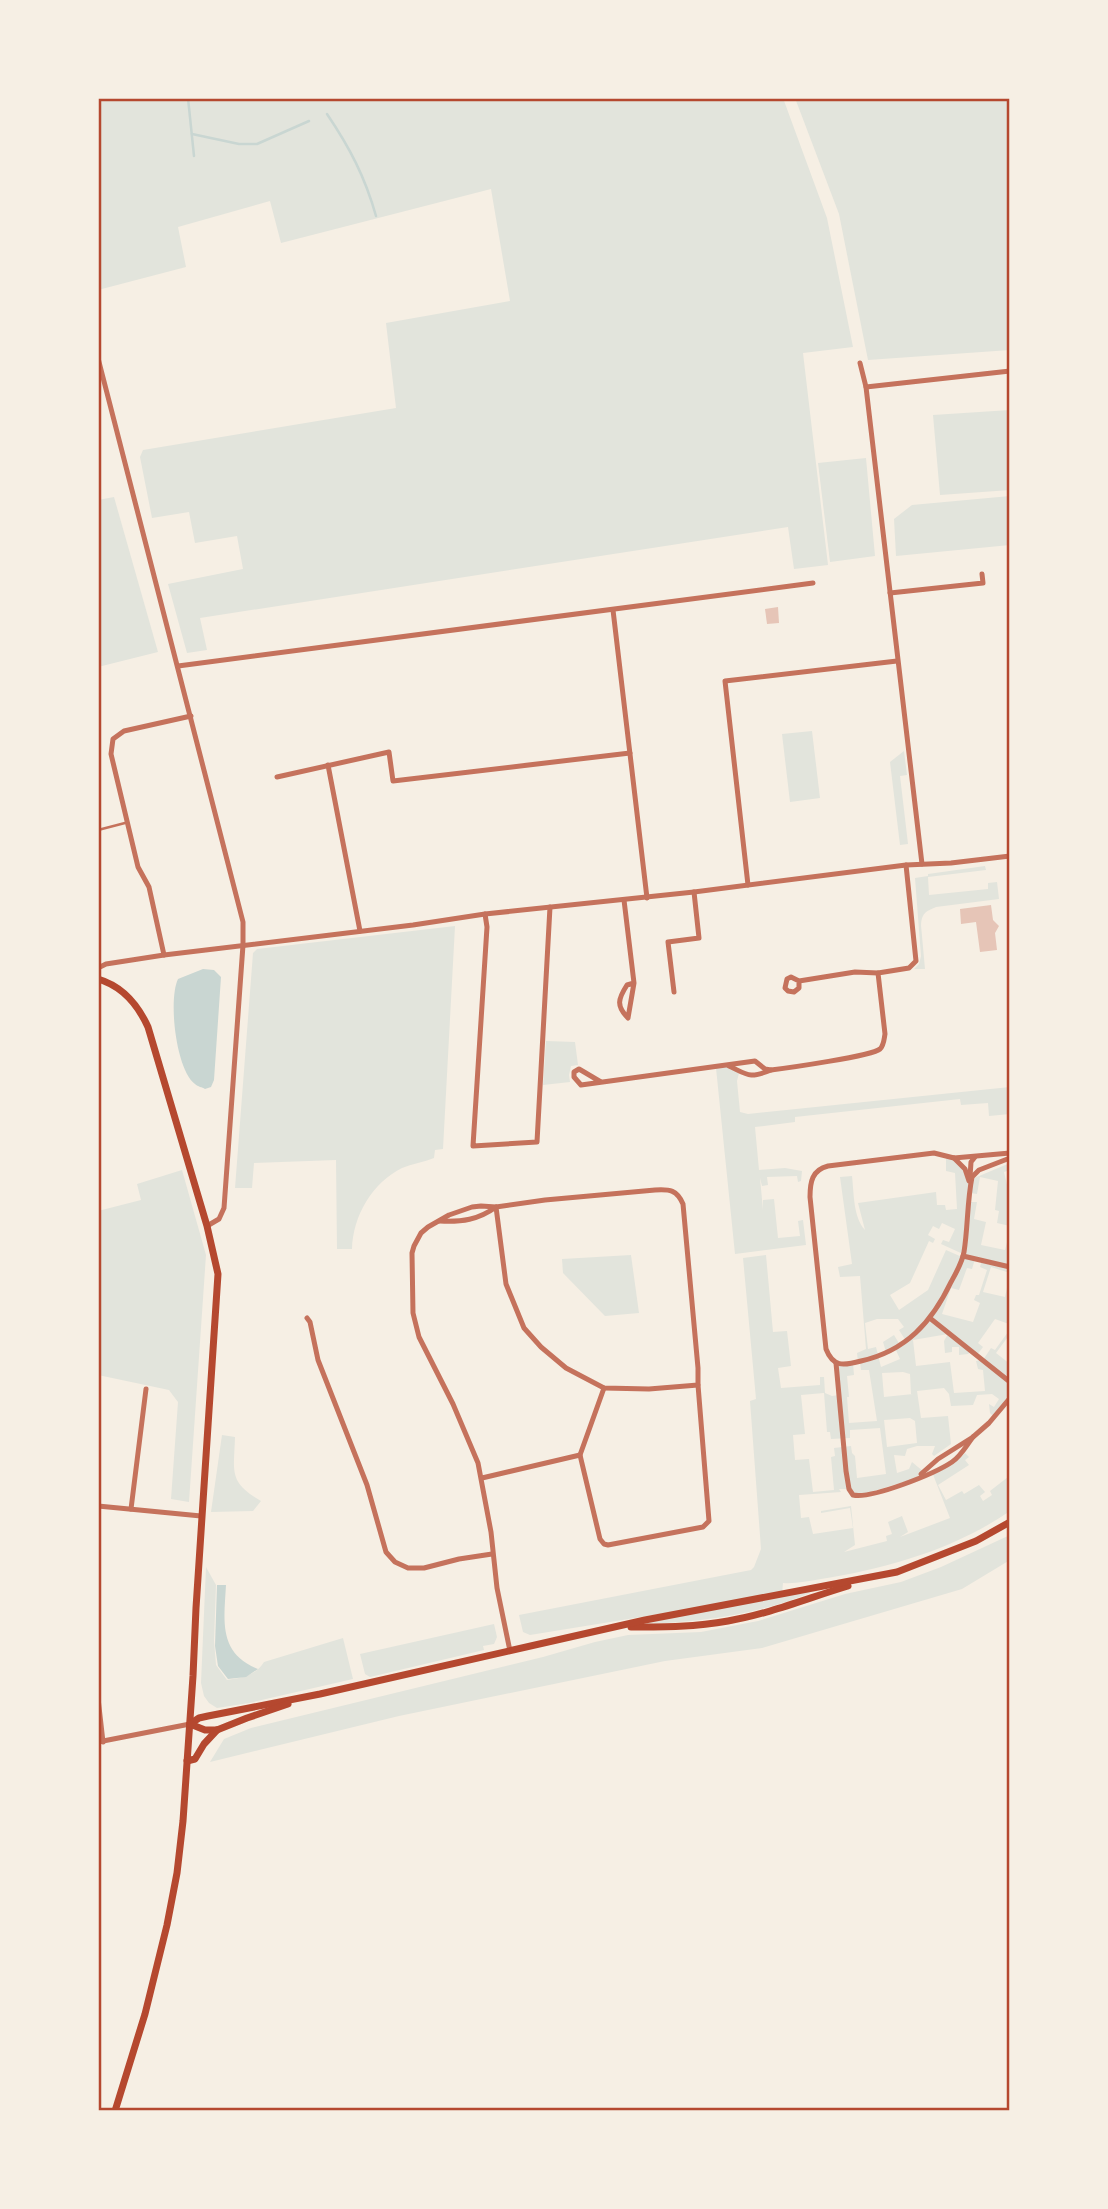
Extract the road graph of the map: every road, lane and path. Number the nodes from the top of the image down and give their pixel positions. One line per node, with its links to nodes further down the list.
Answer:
1 (98, 358): 10 (street)
2 (860, 363): 4 (street)
3 (1010, 371): 4 (street)
4 (866, 387): 7 (street)
5 (982, 574): 7 (street)
6 (813, 583): 8 (street)
7 (890, 593): 9 (street)
8 (613, 610): 10 (street); 12 (street)
9 (897, 661): 18 (street); 20 (street)
10 (178, 666): 11 (street)
11 (191, 716): 15 (street); 27 (street)
12 (630, 753): 13 (street); 22 (street)
13 (328, 765): 14 (street); 26 (street)
14 (277, 777)
15 (127, 822): 16 (lane); 28 (street)
16 (98, 830)
17 (1010, 856): 18 (street)
18 (922, 864): 19 (street)
19 (906, 865): 20 (street); 30 (street)
20 (748, 885): 21 (street)
21 (694, 892): 22 (street); 34 (street)
22 (647, 898): 23 (street)
23 (624, 900): 24 (street); 33 (street)
24 (550, 907): 25 (street); 25 (street)
25 (485, 914): 26 (street)
26 (360, 931): 27 (street)
27 (243, 945): 28 (street); 47 (street)
28 (164, 954): 29 (street)
29 (98, 968)
30 (878, 973): 32 (street); 36 (street)
31 (98, 979): 47 (main road)
32 (799, 982)
33 (634, 983): 33 (street)
34 (674, 992)
35 (729, 1066): 36 (street); 36 (street); 37 (street)
36 (771, 1070)
37 (601, 1082): 37 (street)
38 (1010, 1153): 39 (street)
39 (975, 1157): 40 (street); 42 (street)
40 (954, 1158): 42 (street); 44 (street); 52 (street)
41 (1010, 1158): 43 (street)
42 (970, 1167): 43 (street); 44 (street)
43 (979, 1170): 44 (street)
44 (971, 1184): 48 (street)
45 (496, 1207): 46 (street); 46 (street); 54 (street); 55 (street)
46 (438, 1220): 60 (street)
47 (207, 1226): 64 (main road)
48 (963, 1256): 49 (street); 51 (street)
49 (1010, 1267)
50 (307, 1318): 66 (street)
51 (930, 1319): 52 (street); 53 (street)
52 (836, 1363): 61 (street)
53 (1010, 1382)
54 (698, 1385): 55 (street); 59 (street)
55 (604, 1388): 59 (street)
56 (146, 1389): 63 (street)
57 (1010, 1398): 58 (street)
58 (973, 1437): 61 (street); 61 (street)
59 (580, 1455): 60 (street)
60 (482, 1478): 66 (street)
61 (916, 1479)
62 (98, 1506): 63 (street)
63 (131, 1509): 64 (street)
64 (201, 1516): 72 (main road)
65 (1010, 1522): 67 (main road)
66 (492, 1554): 69 (street)
67 (875, 1577): 68 (main road); 68 (main road)
68 (620, 1627): 69 (main road)
69 (510, 1651): 70 (main road)
70 (320, 1694): 72 (main road); 73 (main road)
71 (98, 1698): 74 (street)
72 (190, 1724): 73 (main road); 74 (street); 75 (main road)
73 (217, 1730): 75 (main road)
74 (100, 1742)
75 (187, 1761): 76 (main road)
76 (115, 2111)

